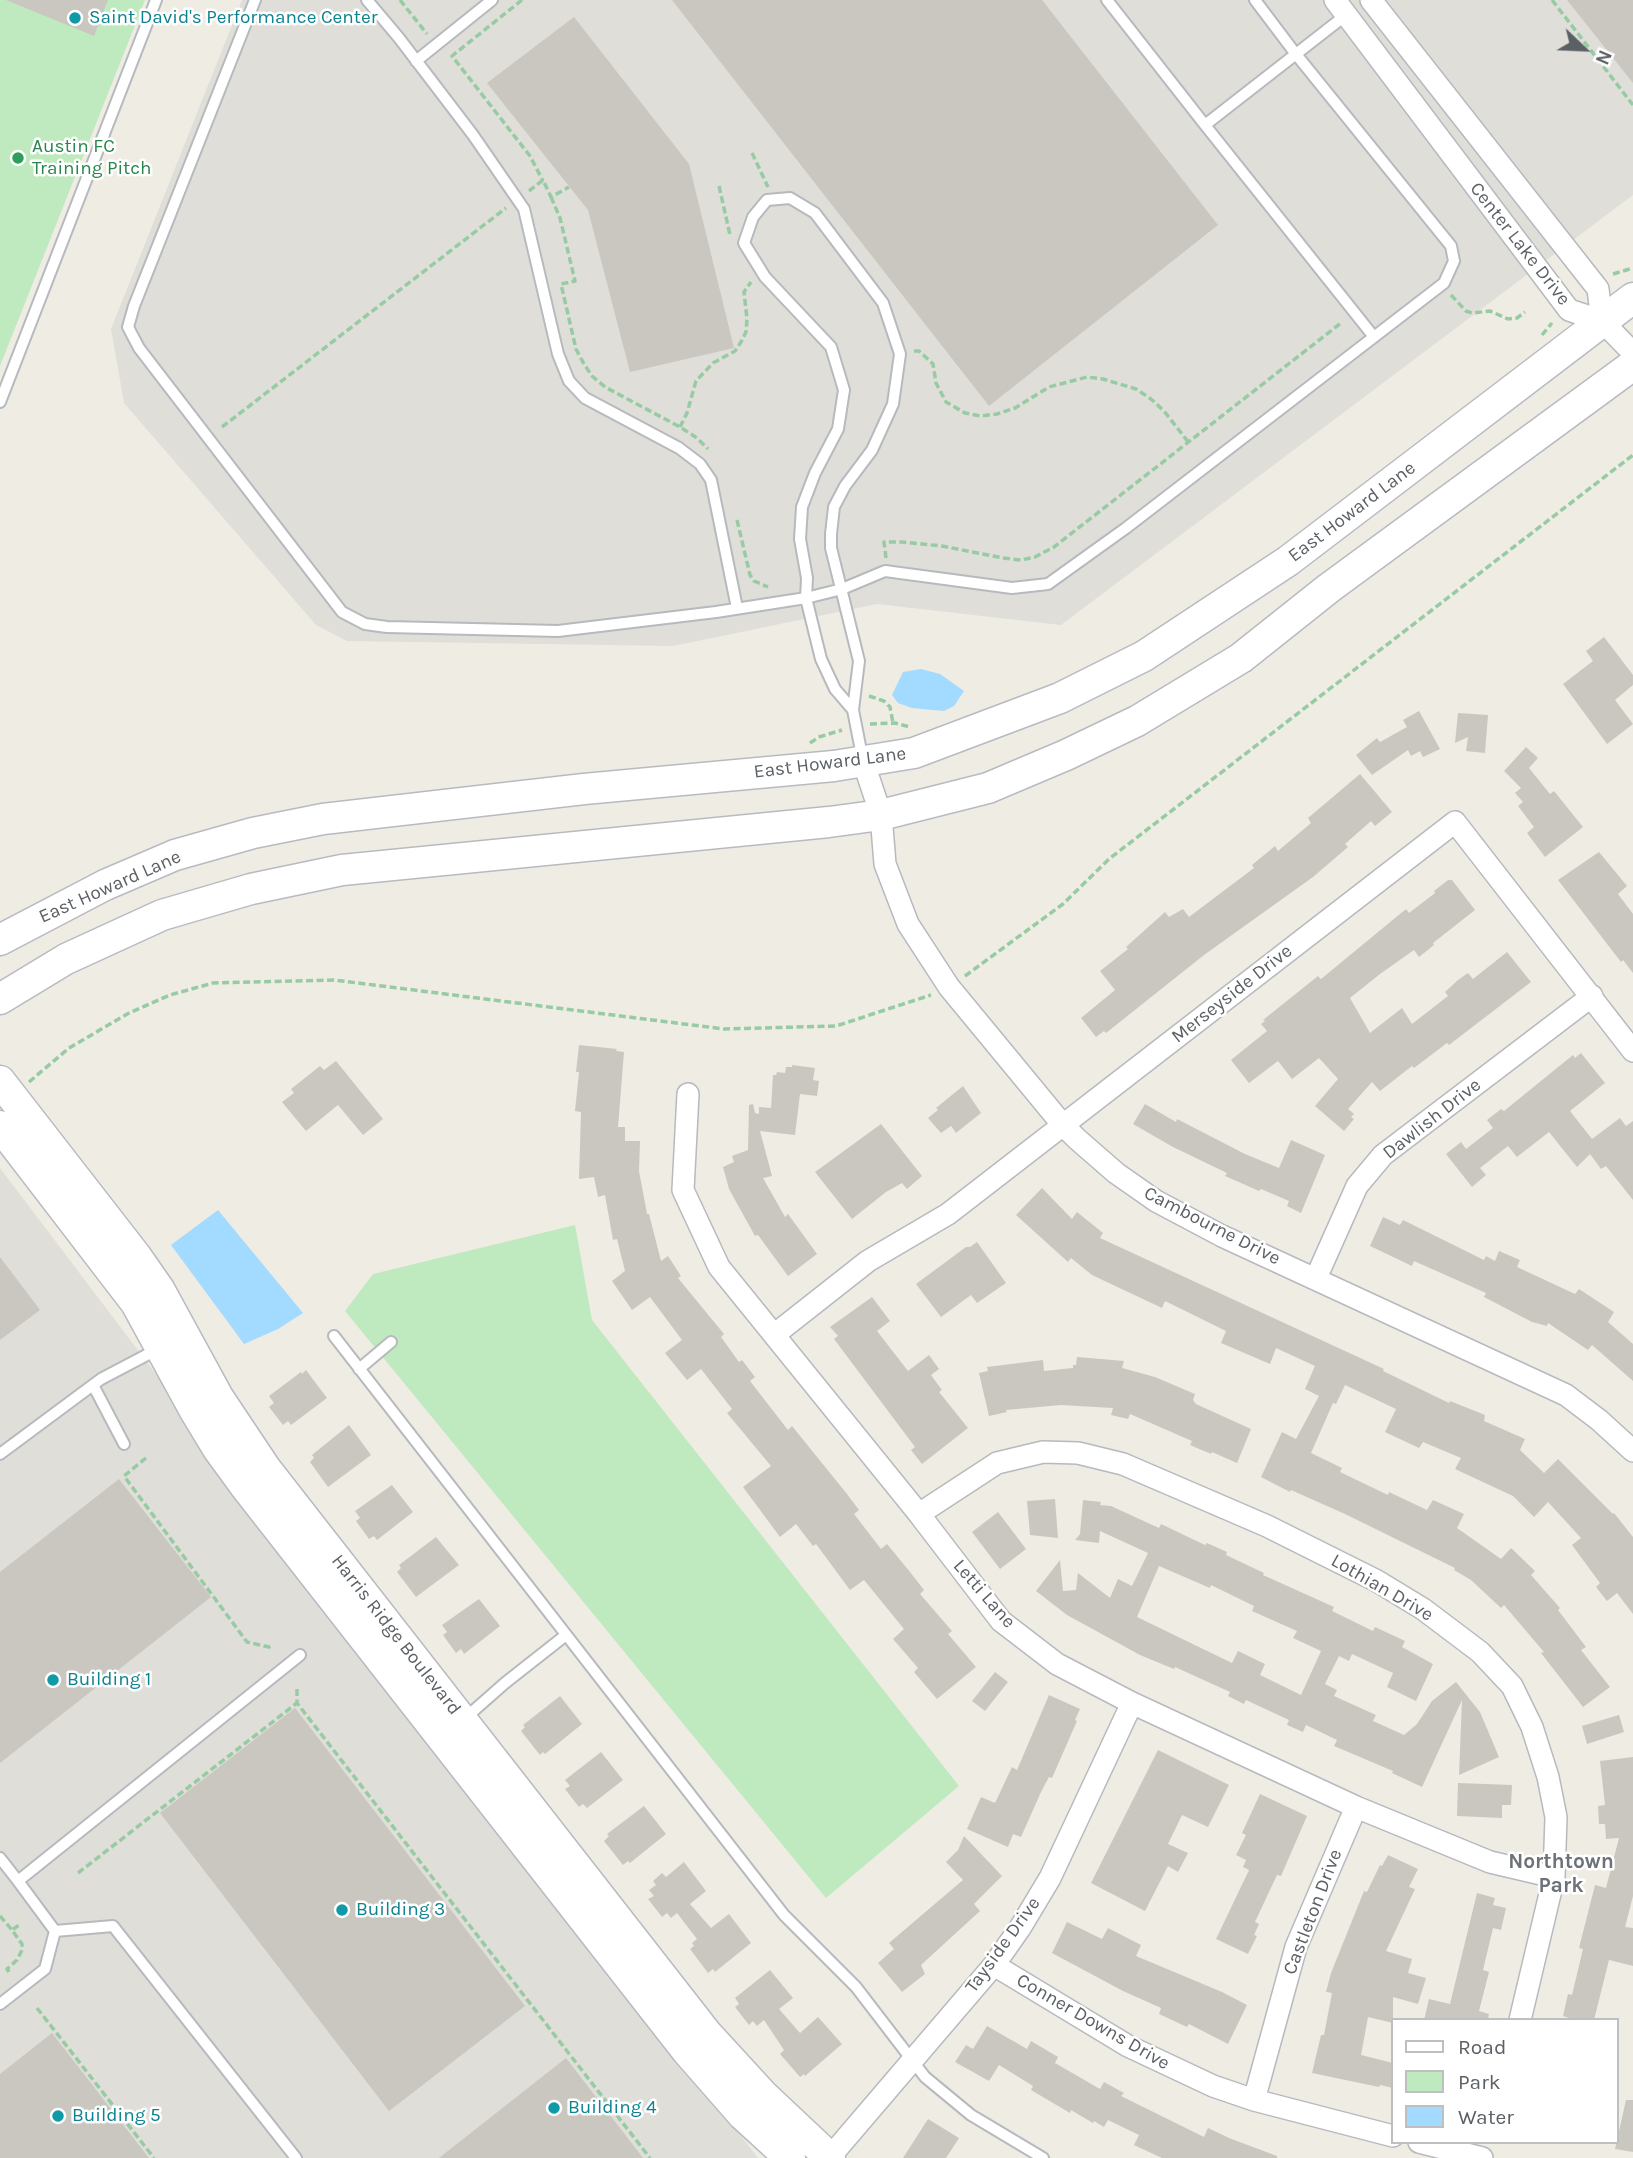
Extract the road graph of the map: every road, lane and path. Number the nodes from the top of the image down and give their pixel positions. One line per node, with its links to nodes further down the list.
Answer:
1 (156, 0): 39 (lane)
2 (255, 0): 50 (lane)
3 (367, 0): 16 (lane)
4 (400, 0): 13 (path)
5 (492, 0): 13 (lane)
6 (522, 0): 15 (path)
7 (1107, 0): 18 (lane)
8 (1255, 0): 14 (lane)
9 (1364, 0): 12 (street)
10 (1371, 0): 31 (street, Center Lake Drive)
11 (1552, 0): 17 (path)
12 (1340, 7): 14 (lane); 31 (street, Center Lake Drive)
13 (436, 45): 15 (path); 16 (lane)
14 (1295, 54): 18 (lane); 28 (lane)
15 (452, 56): 19 (path)
16 (416, 61): 23 (lane)
17 (1633, 105)
18 (1205, 125): 34 (lane)
19 (543, 181): 22 (path); 23 (path)
20 (719, 186): 24 (path)
21 (569, 187): 22 (path)
22 (551, 197): 40 (path)
23 (518, 199): 41 (path); 50 (lane)
24 (733, 242)
25 (1633, 268): 26 (path)
26 (1613, 274)
27 (752, 280): 40 (path)
28 (1442, 285): 30 (path); 34 (lane)
29 (1633, 298): 31 (main road, East Howard Lane)
30 (1525, 312)
31 (1602, 321): 37 (street); 55 (main road, East Howard Lane)
32 (1552, 323): 35 (path)
33 (1342, 324): 42 (path)
34 (1374, 337): 48 (lane)
35 (1537, 342)
36 (905, 352): 42 (path)
37 (1633, 353)
38 (1633, 365): 56 (main road)
39 (0, 402)
40 (680, 426): 44 (path)
41 (222, 427)
42 (1189, 443): 46 (path)
43 (1633, 455): 58 (path)
44 (715, 457)
45 (736, 515): 47 (path)
46 (874, 561)
47 (780, 585)
48 (842, 589): 49 (lane); 49 (lane); 51 (lane)
49 (806, 598): 50 (lane); 51 (lane)
50 (737, 608)
51 (853, 710): 52 (lane)
52 (856, 725): 53 (path); 54 (path); 55 (lane)
53 (915, 729)
54 (809, 744)
55 (863, 761): 56 (street, Cambourne Drive); 57 (main road, East Howard Lane)
56 (881, 815): 58 (street, Cambourne Drive); 60 (main road)
57 (0, 940)
58 (949, 987): 62 (path); 64 (street, Cambourne Drive)
59 (1592, 996): 61 (street, Merseyside Drive); 64 (street, Merseyside Drive); 66 (street, Dawlish Drive)
60 (0, 999)
61 (1633, 1051)
62 (6, 1089): 84 (main road, Harris Ridge Boulevard)
63 (688, 1094): 67 (street, Letti Lane)
64 (1062, 1124): 66 (street, Cambourne Drive); 67 (street, Merseyside Drive)
65 (0, 1125): 70 (main road, Harris Ridge Boulevard)
66 (1316, 1278): 74 (street, Cambourne Drive)
67 (774, 1335): 77 (street, Letti Lane)
68 (334, 1336): 71 (lane)
69 (391, 1342): 71 (lane)
70 (161, 1348): 72 (lane); 84 (main road, Harris Ridge Boulevard)
71 (359, 1368): 78 (lane)
72 (93, 1385): 73 (lane); 75 (lane)
73 (124, 1444)
74 (1633, 1451)
75 (0, 1454)
76 (146, 1458): 79 (path)
77 (919, 1514): 83 (street, Letti Lane); 88 (street, Lothian Drive)
78 (566, 1635): 84 (lane); 99 (lane)
79 (272, 1645)
80 (300, 1655): 89 (lane)
81 (297, 1689): 82 (path)
82 (297, 1703): 87 (path); 105 (path)
83 (1132, 1703): 85 (street, Letti Lane); 94 (street, Tayside Drive)
84 (451, 1728): 106 (main road, Harris Ridge Boulevard); 107 (main road, Harris Ridge Boulevard)
85 (1356, 1807): 88 (street, Letti Lane); 100 (street, Castleton Drive)
86 (0, 1858): 89 (lane)
87 (78, 1873)
88 (1554, 1877): 98 (street, Lothian Drive)
89 (18, 1881): 93 (lane)
90 (0, 1916): 92 (path)
91 (19, 1925): 92 (path)
92 (12, 1930): 95 (path)
93 (55, 1931): 96 (lane); 104 (lane)
94 (994, 1965): 99 (street, Tayside Drive); 100 (street, Conner Downs Drive)
95 (9, 1972)
96 (0, 2004)
97 (37, 2008): 103 (path)
98 (1520, 2018)
99 (912, 2061): 107 (street, Tayside Drive); 108 (lane)
100 (1254, 2101): 101 (street, Conner Downs Drive)
101 (1392, 2136)
102 (1427, 2144): 109 (street)
103 (154, 2158)
104 (296, 2158)
105 (650, 2158)
106 (790, 2158)
107 (829, 2158)
108 (1043, 2158)
109 (1484, 2158)

